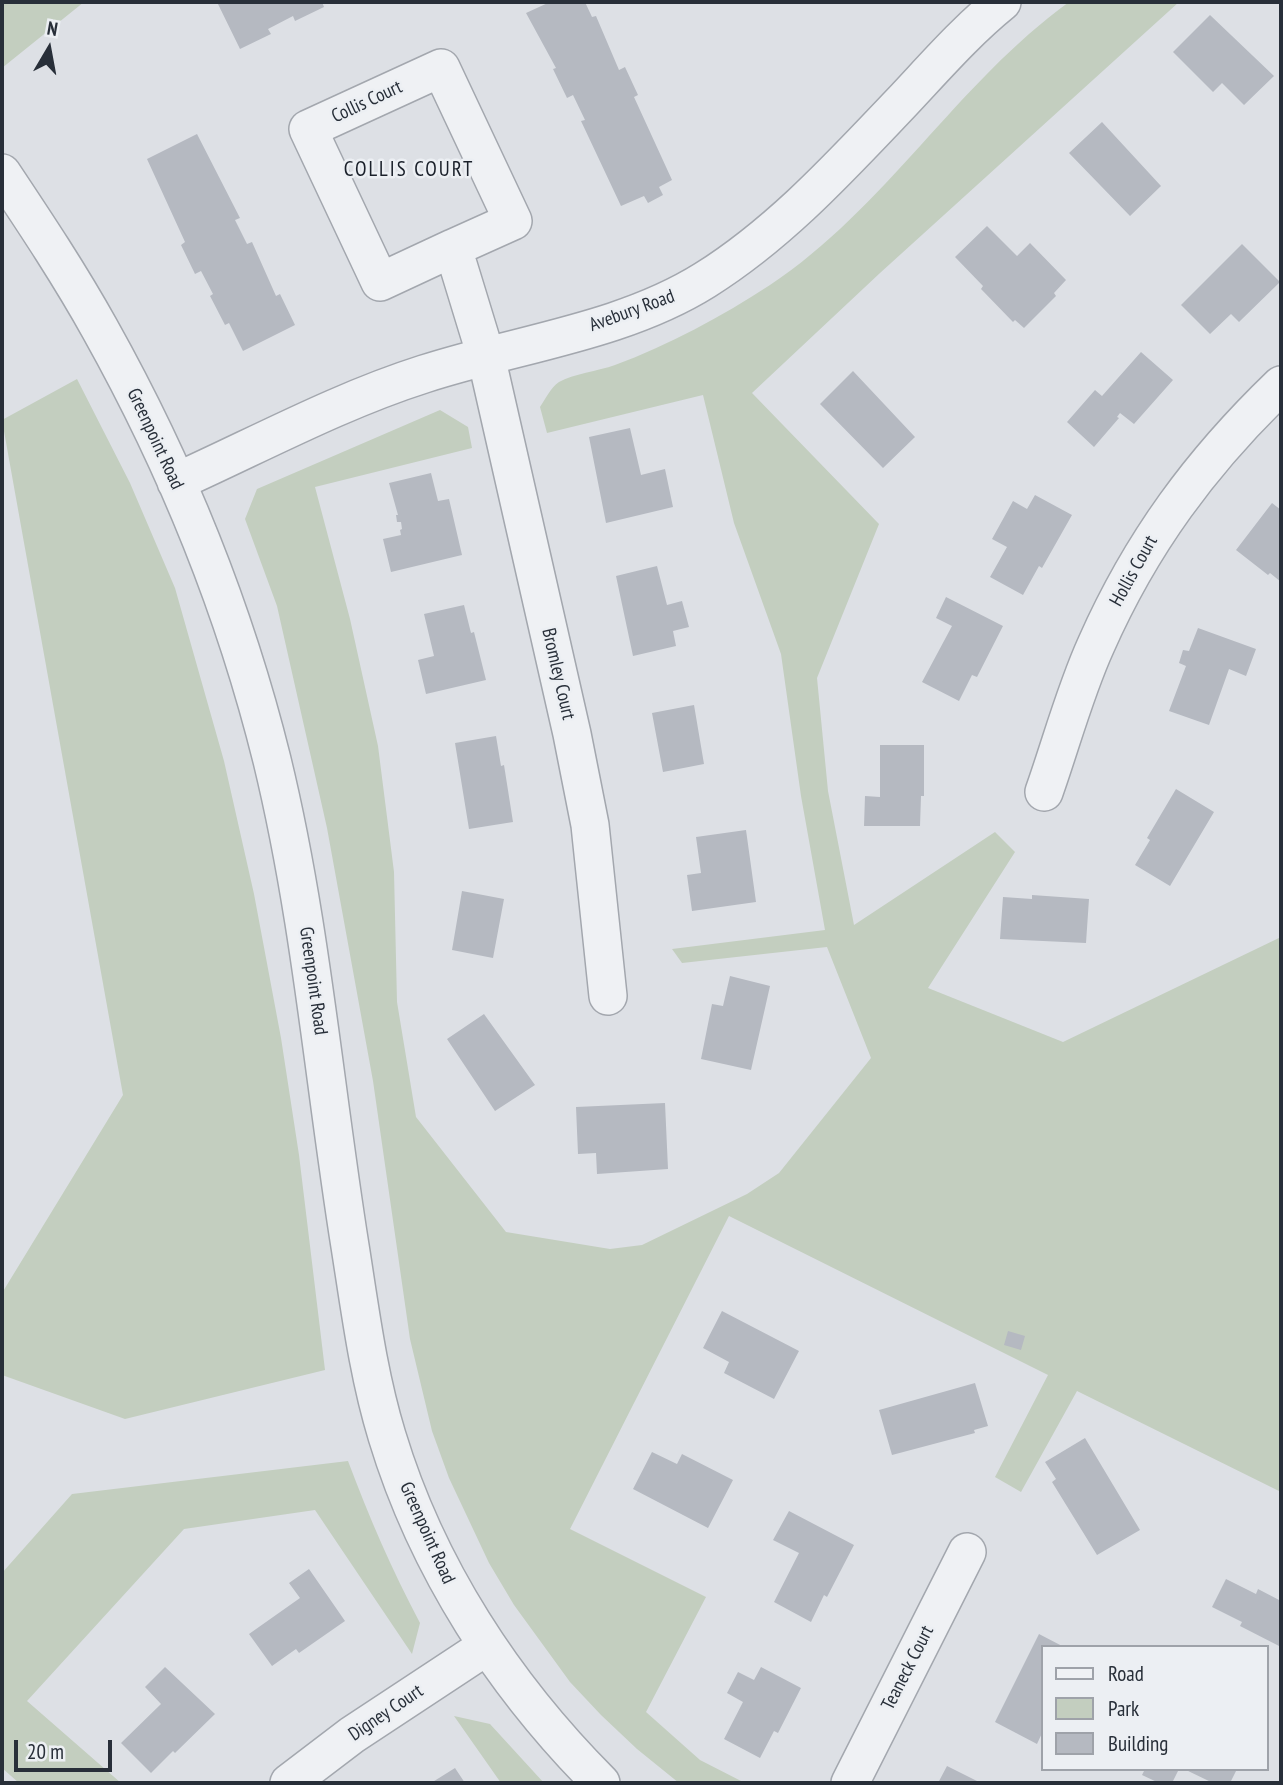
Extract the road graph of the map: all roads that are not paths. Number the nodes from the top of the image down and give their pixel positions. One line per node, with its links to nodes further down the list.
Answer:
1 (1002, 2): 4 (street, Avebury Road)
2 (2, 173): 6 (street, Greenpoint Road)
3 (453, 248): 3 (street, Collis Court); 4 (street)
4 (486, 356): 6 (street, Avebury Road); 8 (street, Bromley Court)
5 (1281, 385): 7 (street, Hollis Court)
6 (176, 482): 10 (street, Greenpoint Road)
7 (1044, 792)
8 (608, 996)
9 (967, 1552): 13 (street, Teaneck Court)
10 (486, 1646): 11 (street, Digney Court); 12 (street, Greenpoint Road)
11 (289, 1783)
12 (601, 1783)
13 (850, 1783)

